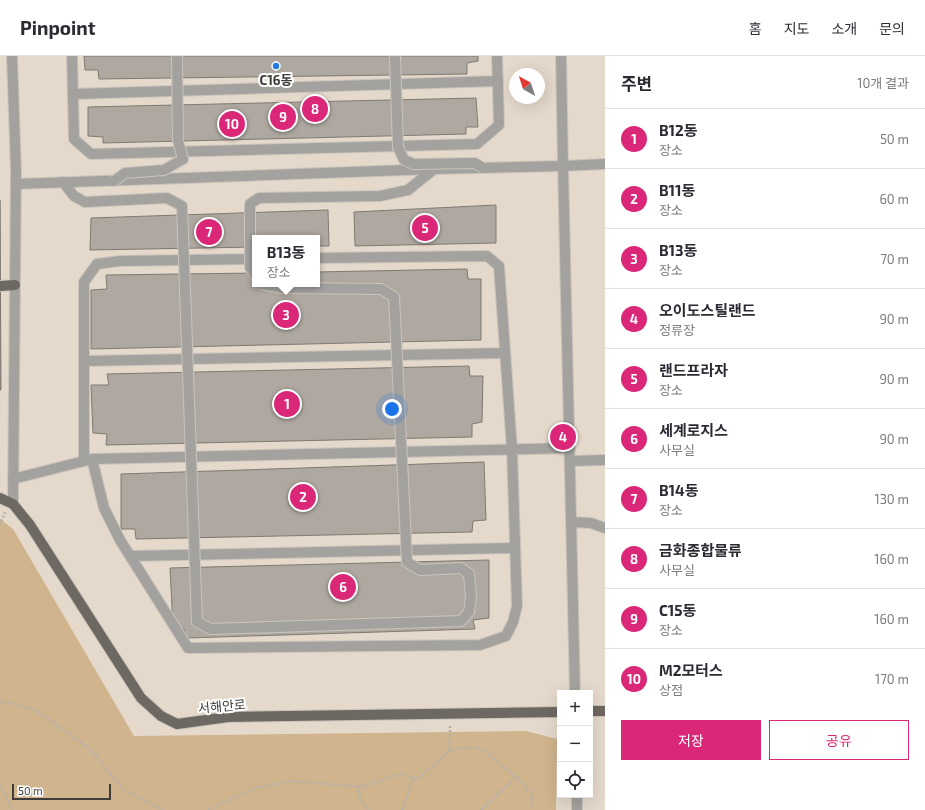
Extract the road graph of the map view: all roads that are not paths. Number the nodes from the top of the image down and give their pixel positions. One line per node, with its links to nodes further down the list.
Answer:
1 (12, 56): 15 (street)
2 (72, 56): 8 (street)
3 (177, 56): 13 (street, bridge)
4 (395, 56): 11 (street, bridge)
5 (497, 56): 7 (street)
6 (561, 56): 10 (street)
7 (498, 81): 8 (street); 8 (street)
8 (73, 94)
9 (605, 164): 10 (street)
10 (563, 166): 11 (street); 23 (street)
11 (483, 168): 12 (street)
12 (434, 169): 13 (street); 17 (street)
13 (114, 181): 14 (street)
14 (63, 182): 15 (street); 20 (street, bridge)
15 (16, 184): 18 (street)
16 (320, 258): 21 (street)
17 (252, 263): 22 (street)
18 (15, 285): 19 (main road); 28 (street)
19 (0, 286)
20 (277, 287)
21 (505, 353): 22 (street); 24 (street)
22 (84, 361): 25 (street)
23 (570, 448): 24 (street); 27 (street)
24 (512, 450): 25 (street); 33 (street)
25 (88, 460): 28 (street); 34 (street)
26 (605, 460): 27 (street)
27 (571, 461): 31 (street)
28 (13, 479): 30 (street)
29 (0, 498): 30 (main road, 서해안로)
30 (13, 504): 38 (main road, 서해안로)
31 (572, 522): 32 (street); 35 (street)
32 (605, 528)
33 (515, 548): 34 (street); 34 (street)
34 (130, 556)
35 (576, 690)
36 (593, 711): 37 (main road)
37 (605, 711)
38 (557, 712)
39 (577, 798): 40 (street)
40 (577, 810)

